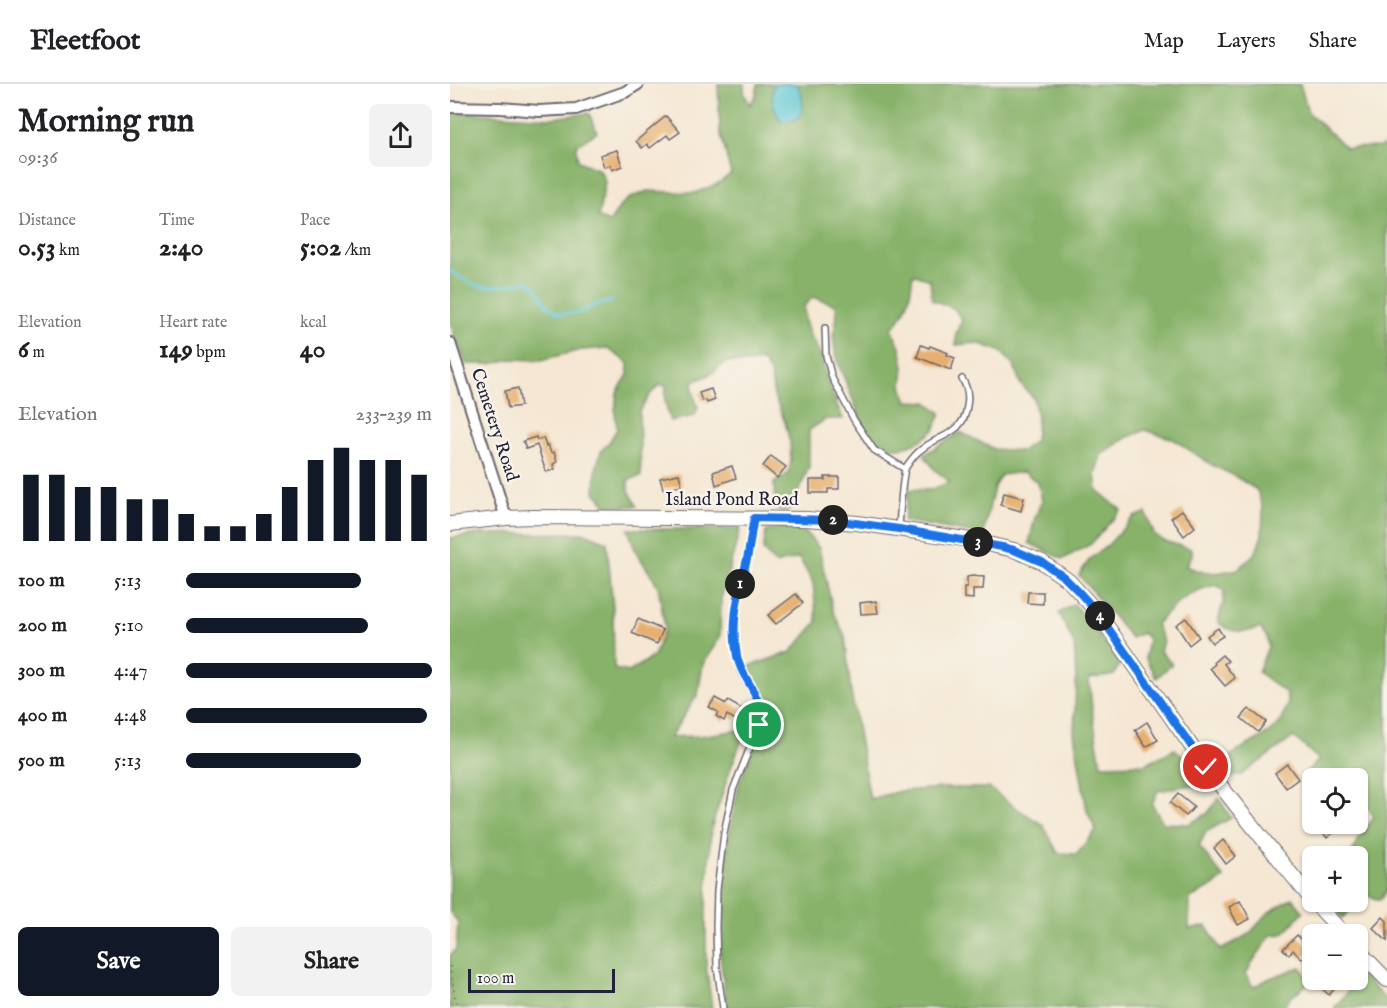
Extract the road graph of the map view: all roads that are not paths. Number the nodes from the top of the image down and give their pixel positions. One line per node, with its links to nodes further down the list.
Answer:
1 (638, 84): 2 (street)
2 (450, 107)
3 (825, 327): 6 (lane)
4 (450, 343): 7 (street, Cemetery Road)
5 (962, 379): 6 (lane)
6 (905, 469): 10 (lane)
7 (506, 518): 8 (street, Island Pond Road); 9 (street, Island Pond Road)
8 (754, 518): 10 (street, Island Pond Road); 16 (lane)
9 (450, 524)
10 (899, 529): 11 (street, Island Pond Road)
11 (1302, 888)
12 (1323, 912): 13 (street, Island Pond Road)
13 (1335, 924)
14 (1368, 961): 15 (street)
15 (1387, 981)
16 (723, 1008)

